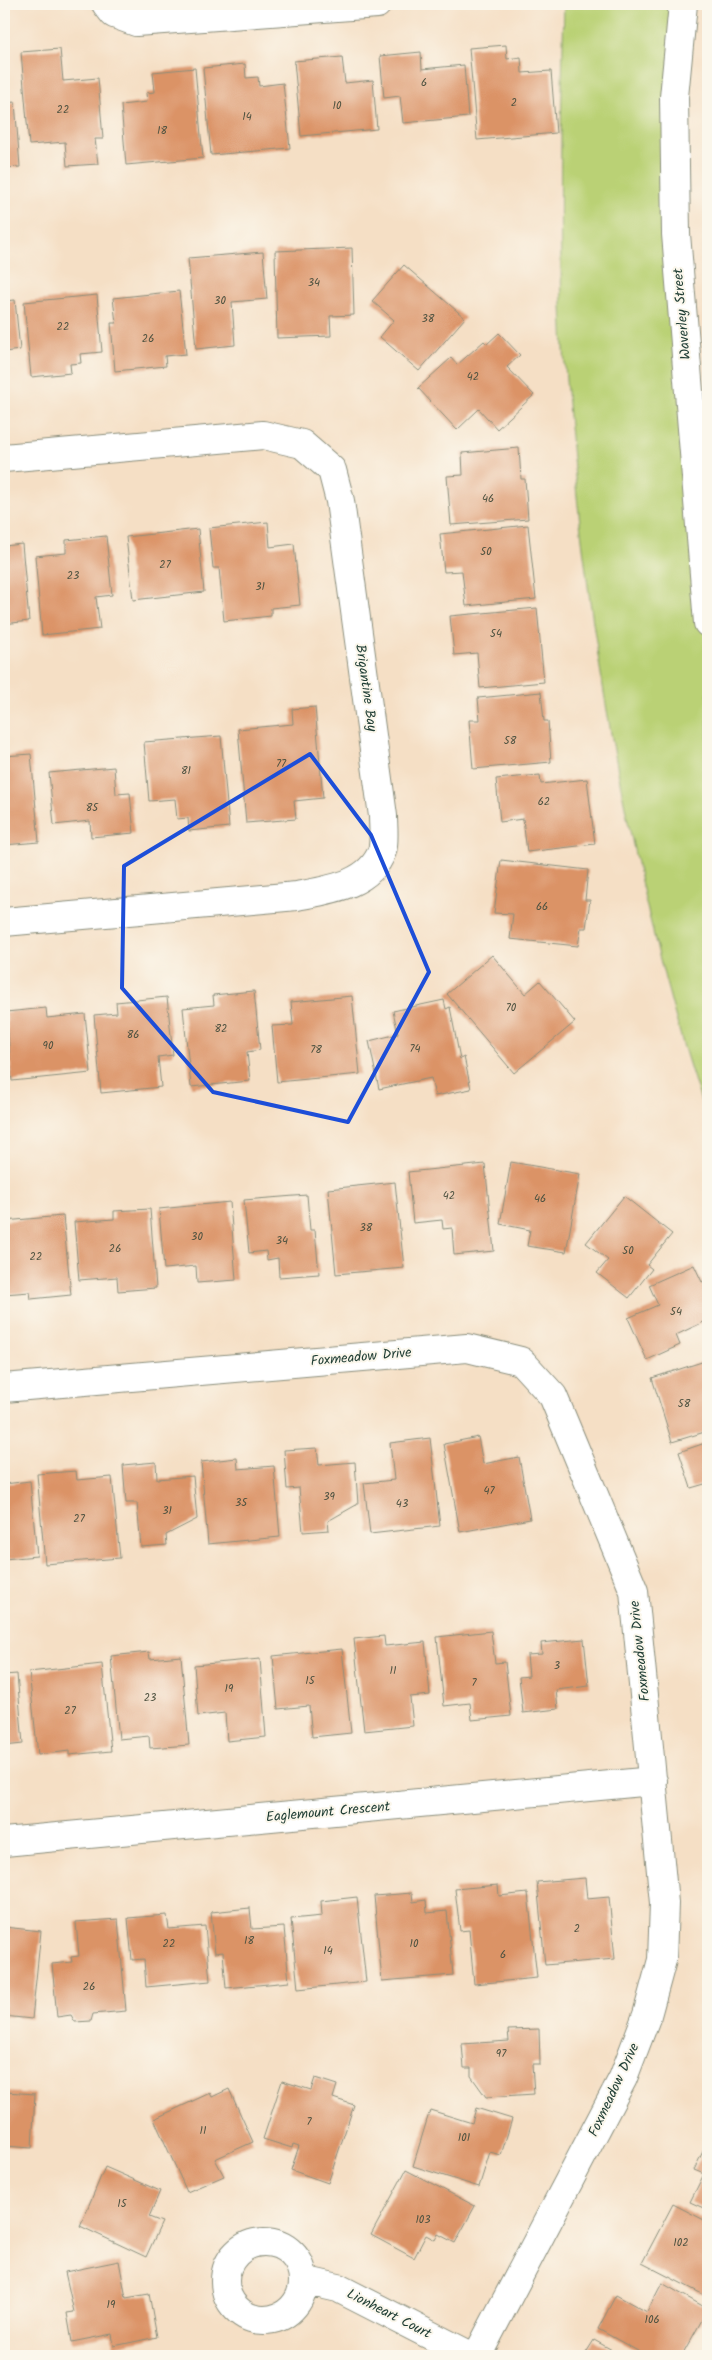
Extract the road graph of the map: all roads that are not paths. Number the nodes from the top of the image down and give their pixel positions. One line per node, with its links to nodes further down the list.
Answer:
1 (106, 4): 2 (street)
2 (377, 4)
3 (683, 4): 5 (street, Waverley Street)
4 (4, 458): 6 (street, Brigantine Bay)
5 (708, 623)
6 (4, 922)
7 (4, 1388): 8 (street, Foxmeadow Drive)
8 (653, 1782): 9 (street, Eaglemount Crescent); 12 (street, Foxmeadow Drive)
9 (4, 1842)
10 (303, 2280): 11 (street, Lionheart Court)
11 (471, 2356)
12 (477, 2356)

